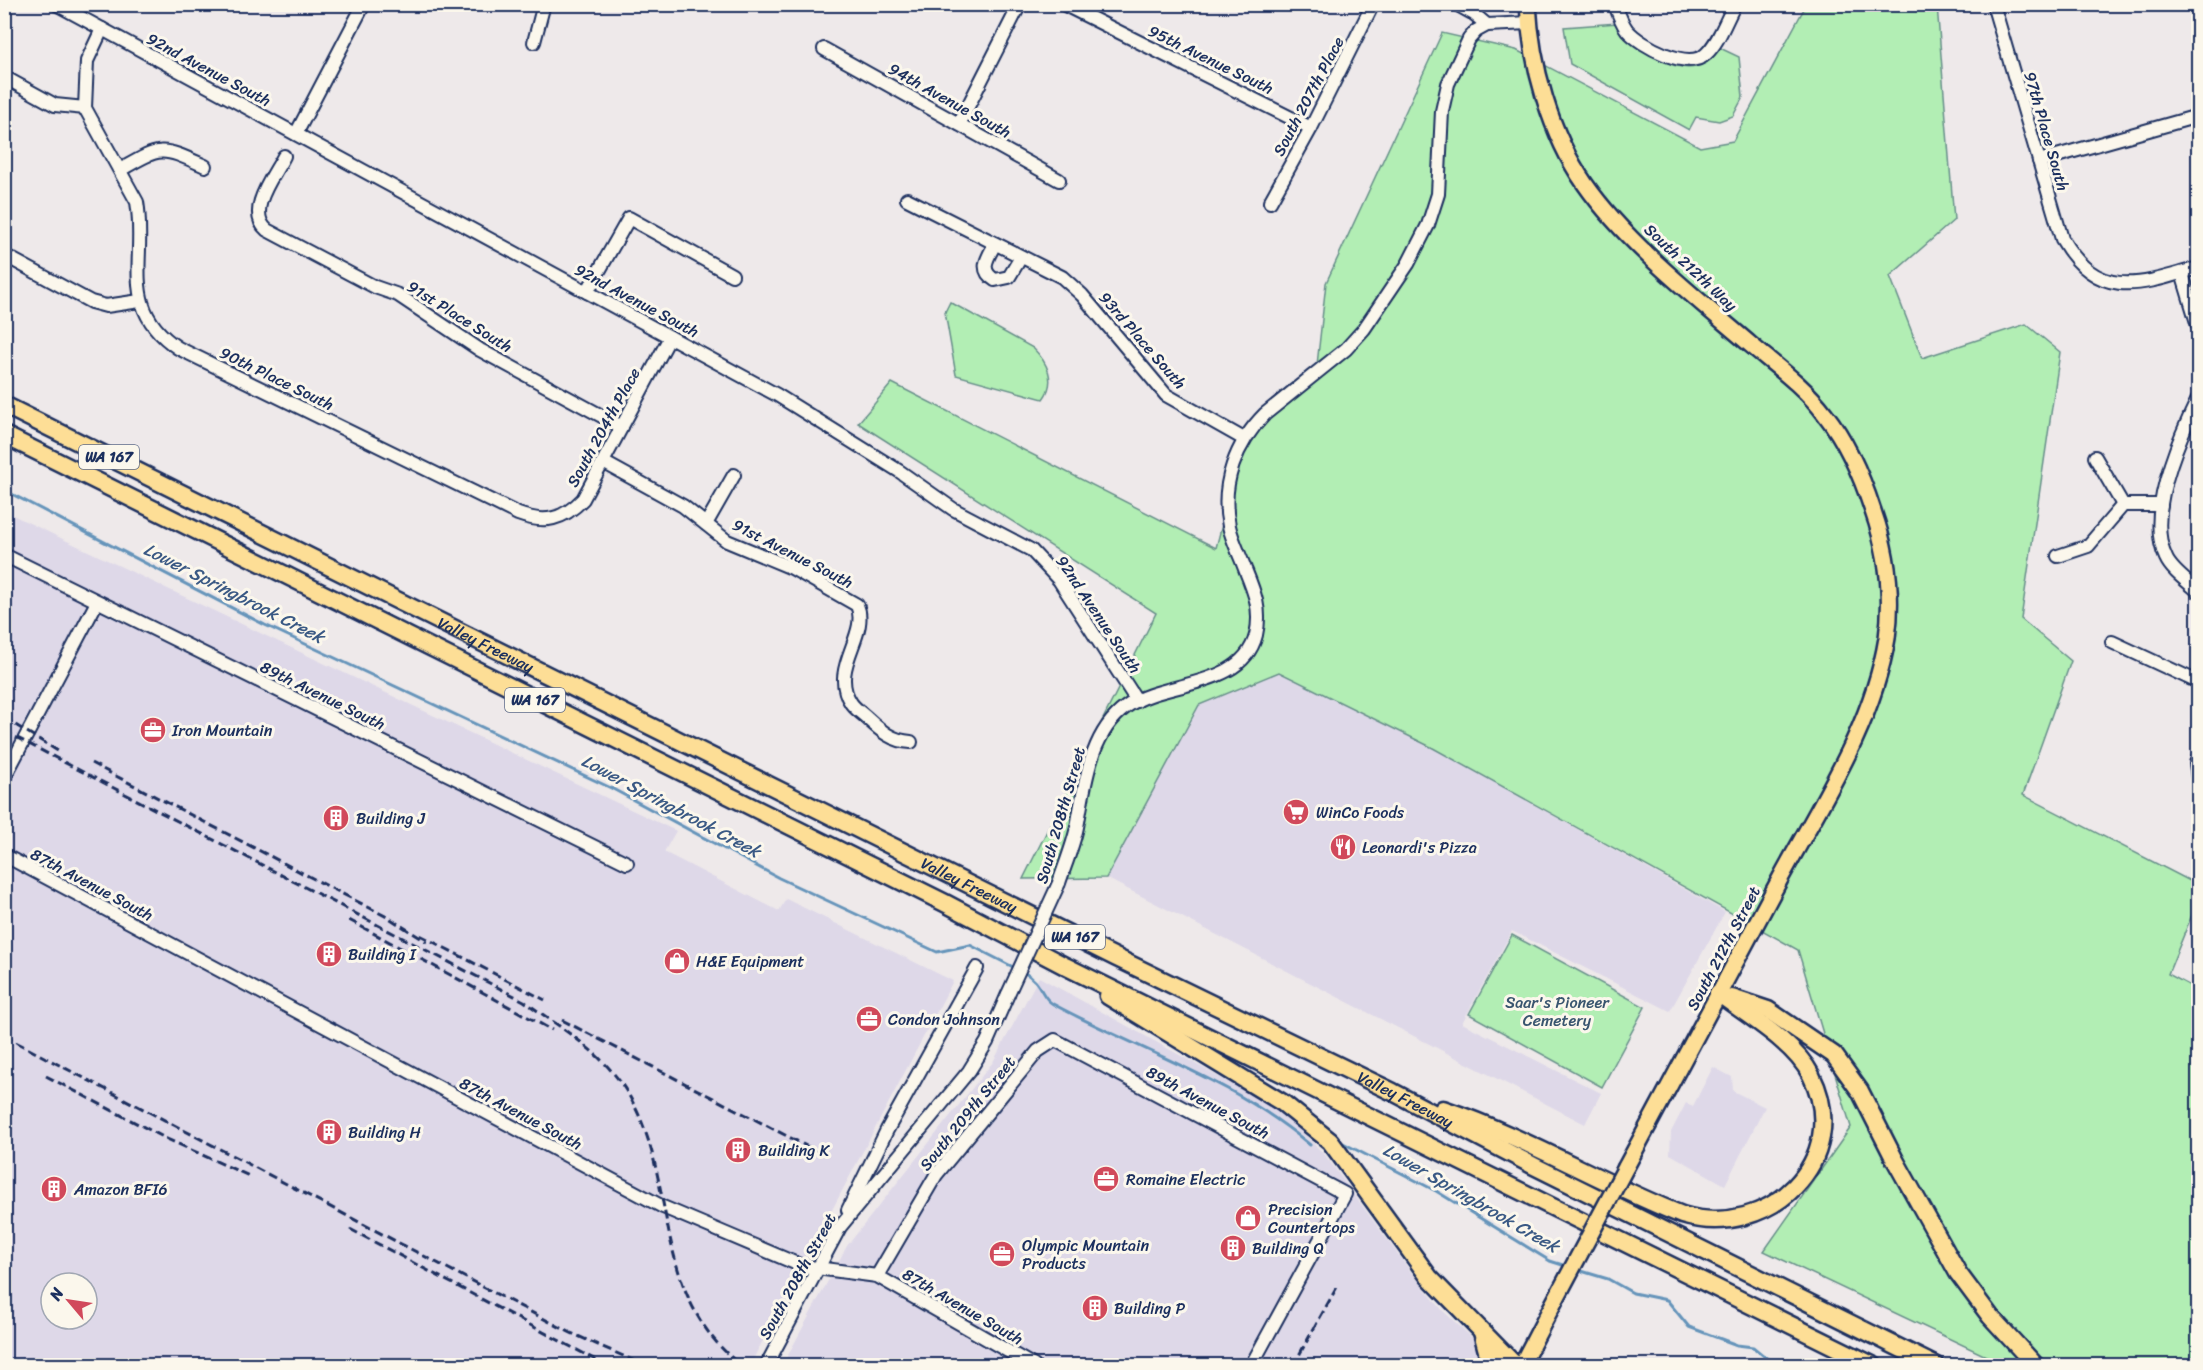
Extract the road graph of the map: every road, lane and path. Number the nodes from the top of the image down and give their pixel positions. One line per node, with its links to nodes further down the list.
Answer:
1 (56, 4): 14 (street, 92nd Avenue South)
2 (363, 4): 22 (street)
3 (544, 4): 15 (street)
4 (1020, 4): 20 (street)
5 (1063, 4): 21 (street, 95th Avenue South)
6 (1373, 4): 21 (street, South 207th Place)
7 (1456, 4): 13 (street)
8 (1528, 4): 12 (main road, South 212th Way)
9 (1615, 4): 10 (street)
10 (1735, 4)
11 (1993, 4): 24 (street, 97th Place South)
12 (1529, 23): 13 (street); 52 (main road, South 212th Way)
13 (1487, 25): 44 (street, South 208th Street)
14 (102, 30): 18 (street); 22 (street, 92nd Avenue South)
15 (534, 42)
16 (824, 49): 20 (street, 94th Avenue South)
17 (4, 77): 18 (street)
18 (85, 108): 26 (street)
19 (2199, 116): 24 (street)
20 (958, 124): 27 (street, 94th Avenue South)
21 (1311, 128): 29 (street, South 207th Place)
22 (296, 134): 36 (street, 92nd Avenue South)
23 (284, 156): 42 (street, 91st Place South)
24 (2038, 161): 34 (street, 97th Place South)
25 (205, 166): 26 (street)
26 (120, 170): 37 (street)
27 (1059, 180)
28 (907, 199): 30 (street, 93rd Place South)
29 (1270, 202)
30 (995, 244): 32 (street, 93rd Place South); 32 (street)
31 (4, 255): 37 (street)
32 (1021, 257): 44 (street, 93rd Place South)
33 (2199, 268): 34 (street)
34 (2182, 273): 38 (street)
35 (732, 275): 36 (street)
36 (587, 292): 39 (street, 92nd Avenue South)
37 (140, 301): 50 (street, 90th Place South)
38 (2199, 326)
39 (670, 337): 42 (street, South 204th Place); 59 (street, 92nd Avenue South)
40 (2199, 399): 49 (street)
41 (4, 405): 70 (highway, Valley Freeway / WA 167)
42 (622, 427): 46 (street, South 204th Place)
43 (4, 435): 66 (highway, Valley Freeway / WA 167)
44 (1244, 439): 59 (street, South 208th Street)
45 (2095, 458): 48 (street)
46 (603, 462): 50 (street, South 204th Place); 51 (street, 91st Avenue South)
47 (734, 475): 51 (street, 91st Avenue South)
48 (2123, 505): 49 (street); 54 (street)
49 (2161, 505): 55 (street)
50 (552, 520)
51 (706, 524): 60 (street, 91st Avenue South)
52 (1879, 528): 68 (main road, South 212th Street)
53 (4, 555): 56 (street, 89th Avenue South)
54 (2058, 556)
55 (2197, 586)
56 (97, 602): 62 (street); 65 (street, 89th Avenue South)
57 (2112, 642): 58 (street)
58 (2199, 682)
59 (1137, 701): 71 (street, South 208th Street, bridge)
60 (911, 742)
61 (2199, 758): 63 (street)
62 (4, 778)
63 (2199, 778)
64 (4, 855): 72 (street, 87th Avenue South)
65 (627, 863)
66 (1065, 966): 74 (highway); 81 (highway, Valley Freeway / WA 167)
67 (977, 968): 71 (street)
68 (1718, 993): 70 (highway); 80 (main road, South 212th Street, bridge); 83 (highway)
69 (1055, 1040): 73 (street, South 209th Street); 77 (street, 89th Avenue South)
70 (1393, 1092): 82 (highway, Valley Freeway / WA 167)
71 (840, 1227): 72 (street, South 208th Street)
72 (819, 1268): 73 (street, 87th Avenue South); 75 (street, South 208th Street)
73 (877, 1276): 76 (street, 87th Avenue South)
74 (1481, 1329): 78 (highway); 79 (highway)
75 (766, 1365)
76 (1034, 1365)
77 (1251, 1365)
78 (1491, 1365)
79 (1516, 1365)
80 (1521, 1365)
81 (1874, 1365)
82 (1936, 1365)
83 (2036, 1365)

